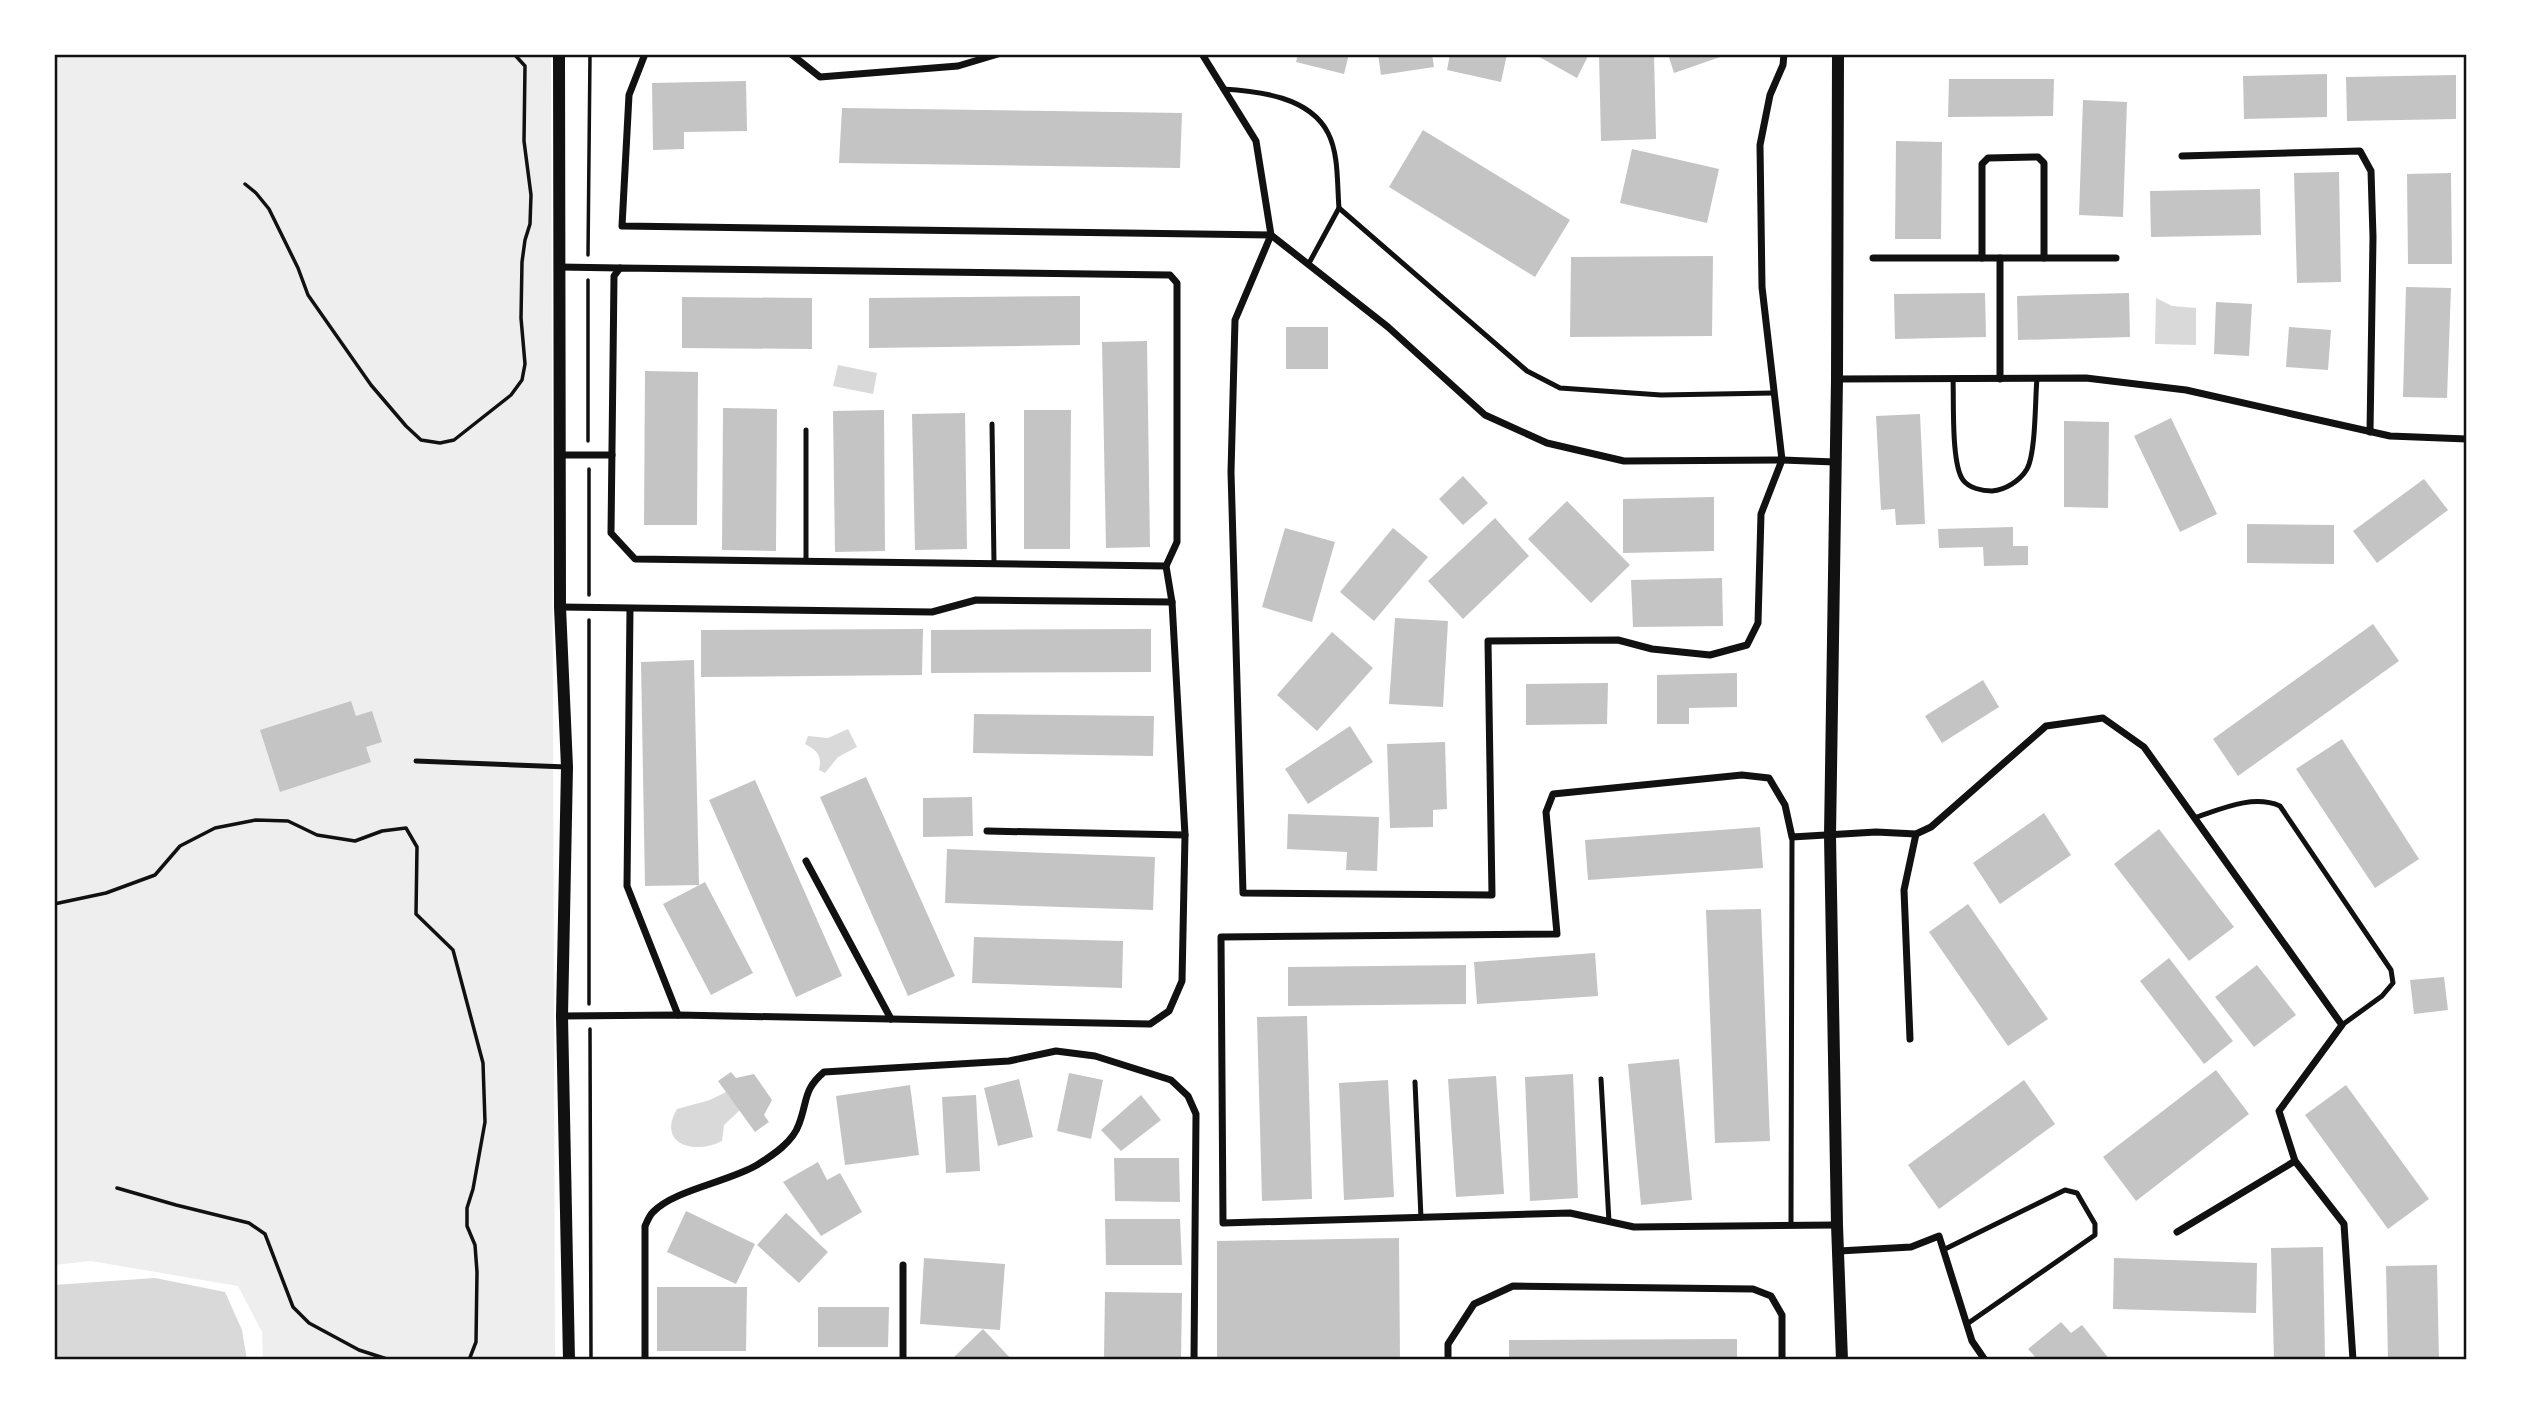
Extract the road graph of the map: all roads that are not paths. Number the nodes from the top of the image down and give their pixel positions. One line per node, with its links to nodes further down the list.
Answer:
1 (559, 54): 18 (street)
2 (645, 54): 11 (street)
3 (791, 54): 4 (street)
4 (998, 54)
5 (1202, 54): 8 (street)
6 (1784, 54): 24 (street)
7 (1838, 54): 20 (street)
8 (1223, 89): 10 (lane); 11 (street)
9 (2182, 156): 27 (street)
10 (1339, 208): 17 (lane); 24 (lane)
11 (1270, 235): 17 (street); 31 (street)
12 (1873, 258): 13 (street)
13 (1982, 258): 14 (street); 15 (street)
14 (2000, 258): 15 (street); 22 (street)
15 (2044, 258): 16 (street)
16 (2116, 258)
17 (1308, 265): 31 (street)
18 (559, 267): 19 (street); 29 (street)
19 (620, 268): 30 (street); 35 (street)
20 (1837, 379): 21 (street); 32 (street)
21 (1953, 379): 22 (street); 23 (lane)
22 (2000, 379): 23 (street)
23 (2037, 379): 27 (street)
24 (1774, 393): 31 (street)
25 (992, 424): 34 (lane)
26 (806, 430): 33 (lane)
27 (2370, 432): 28 (street)
28 (2467, 439)
29 (559, 455): 30 (street); 37 (street)
30 (612, 455): 33 (street)
31 (1782, 460): 32 (street)
32 (1835, 462): 45 (street)
33 (806, 561): 34 (street)
34 (994, 563): 35 (street)
35 (1166, 566): 36 (street)
36 (1172, 603): 38 (street); 44 (street)
37 (561, 607): 38 (street); 40 (street)
38 (630, 609): 48 (street)
39 (416, 761): 40 (lane)
40 (568, 766): 49 (street)
41 (2194, 818): 43 (street); 51 (street); 51 (lane)
42 (987, 831): 44 (street)
43 (1916, 834): 45 (street); 52 (street)
44 (1185, 835): 50 (street)
45 (1830, 836): 46 (street); 58 (street)
46 (1792, 837): 56 (street); 59 (lane)
47 (807, 861): 50 (street)
48 (678, 1015): 49 (street); 50 (street)
49 (562, 1016): 65 (street)
50 (891, 1019)
51 (2342, 1025): 55 (street)
52 (1910, 1039)
53 (1601, 1079): 57 (lane)
54 (1415, 1083): 56 (lane)
55 (2295, 1161): 60 (street); 73 (street)
56 (1421, 1218): 57 (street)
57 (1609, 1222): 59 (street)
58 (1837, 1225): 59 (street); 62 (street)
59 (1791, 1226)
60 (2177, 1232)
61 (1943, 1250): 62 (street); 64 (street); 64 (lane)
62 (1839, 1251): 71 (street)
63 (902, 1265): 67 (street)
64 (1967, 1324): 72 (street)
65 (569, 1360)
66 (645, 1360): 68 (street)
67 (903, 1360)
68 (1194, 1360)
69 (1448, 1360): 70 (street)
70 (1782, 1360)
71 (1842, 1360)
72 (1985, 1360)
73 (2353, 1360)

